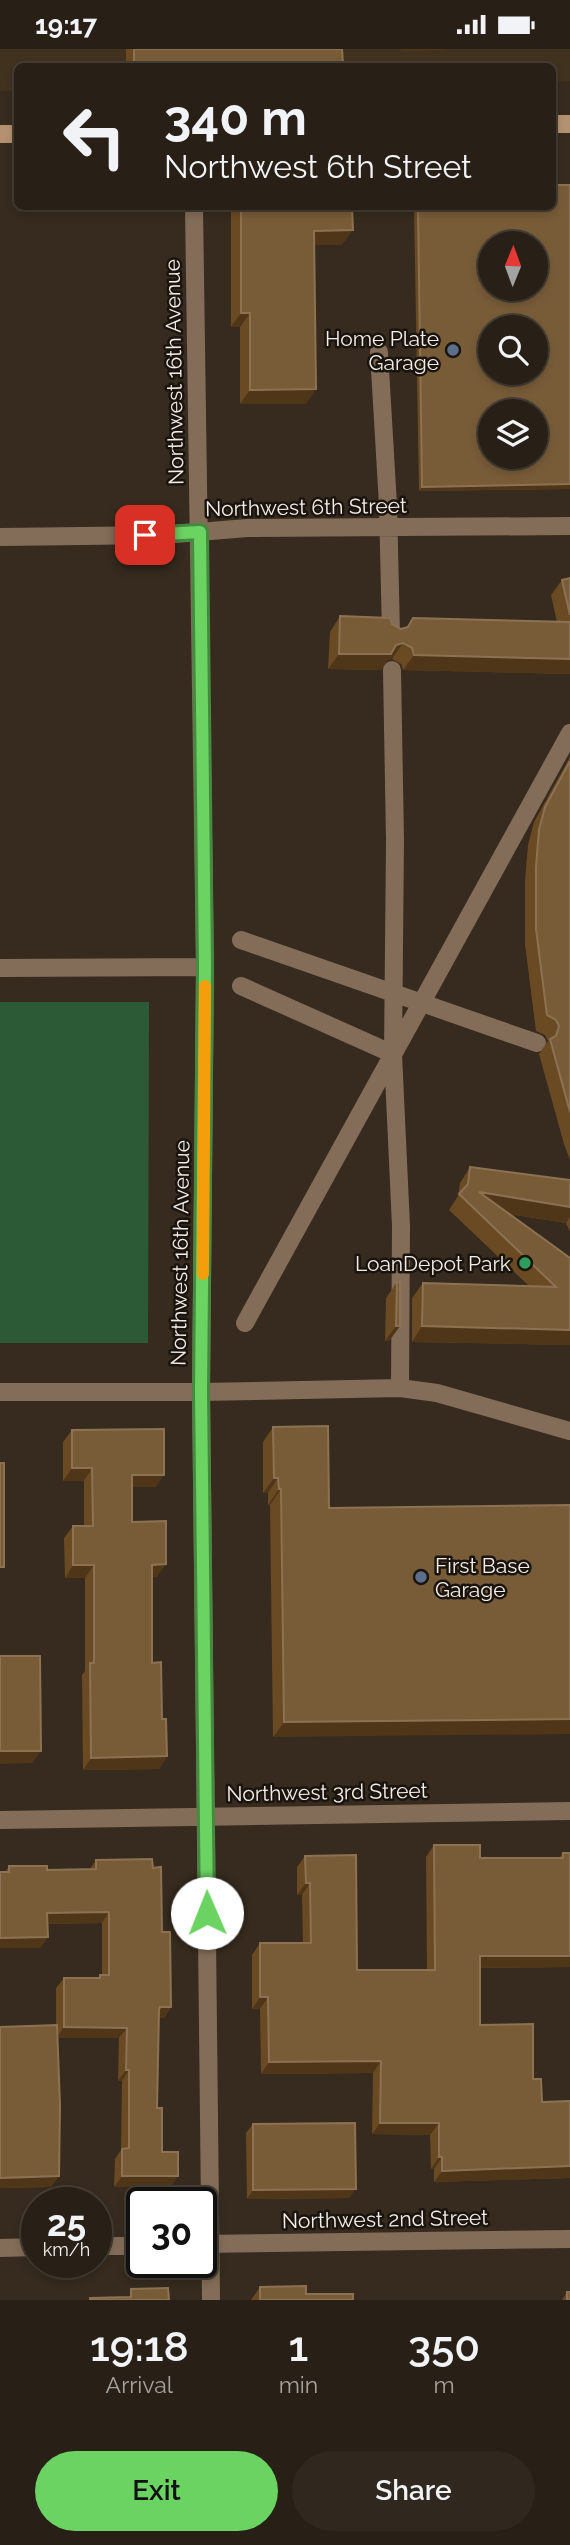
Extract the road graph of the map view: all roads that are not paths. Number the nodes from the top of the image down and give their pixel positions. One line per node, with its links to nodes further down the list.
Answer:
1 (194, 210): 5 (street, Northwest 16th Avenue)
2 (379, 352): 4 (street)
3 (570, 526): 4 (street, Northwest 6th Street)
4 (389, 529): 5 (street, Northwest 6th Street); 7 (street)
5 (200, 532): 6 (street, Northwest 6th Street); 11 (street, Northwest 16th Avenue)
6 (0, 537)
7 (391, 633)
8 (392, 670): 14 (street)
9 (570, 733): 15 (street)
10 (241, 940): 14 (street)
11 (205, 967): 12 (street); 21 (street, Northwest 16th Avenue)
12 (0, 968)
13 (241, 986): 17 (street)
14 (394, 992): 15 (street); 17 (street)
15 (422, 1002): 16 (street); 17 (street)
16 (537, 1043)
17 (393, 1054): 18 (street); 19 (street)
18 (245, 1323)
19 (400, 1388): 21 (street); 22 (street)
20 (0, 1392): 21 (street)
21 (201, 1392): 24 (street, Northwest 16th Avenue)
22 (570, 1431)
23 (570, 1811): 24 (street, Northwest 3rd Street)
24 (206, 1817): 25 (street, Northwest 3rd Street); 26 (street, Northwest 16th Avenue)
25 (0, 1820)
26 (206, 2187)
27 (570, 2239): 28 (street, Northwest 2nd Street)
28 (217, 2244)
29 (21, 2247): 30 (street)
30 (0, 2248)
31 (209, 2278): 32 (street, Northwest 16th Avenue)
32 (211, 2300)

